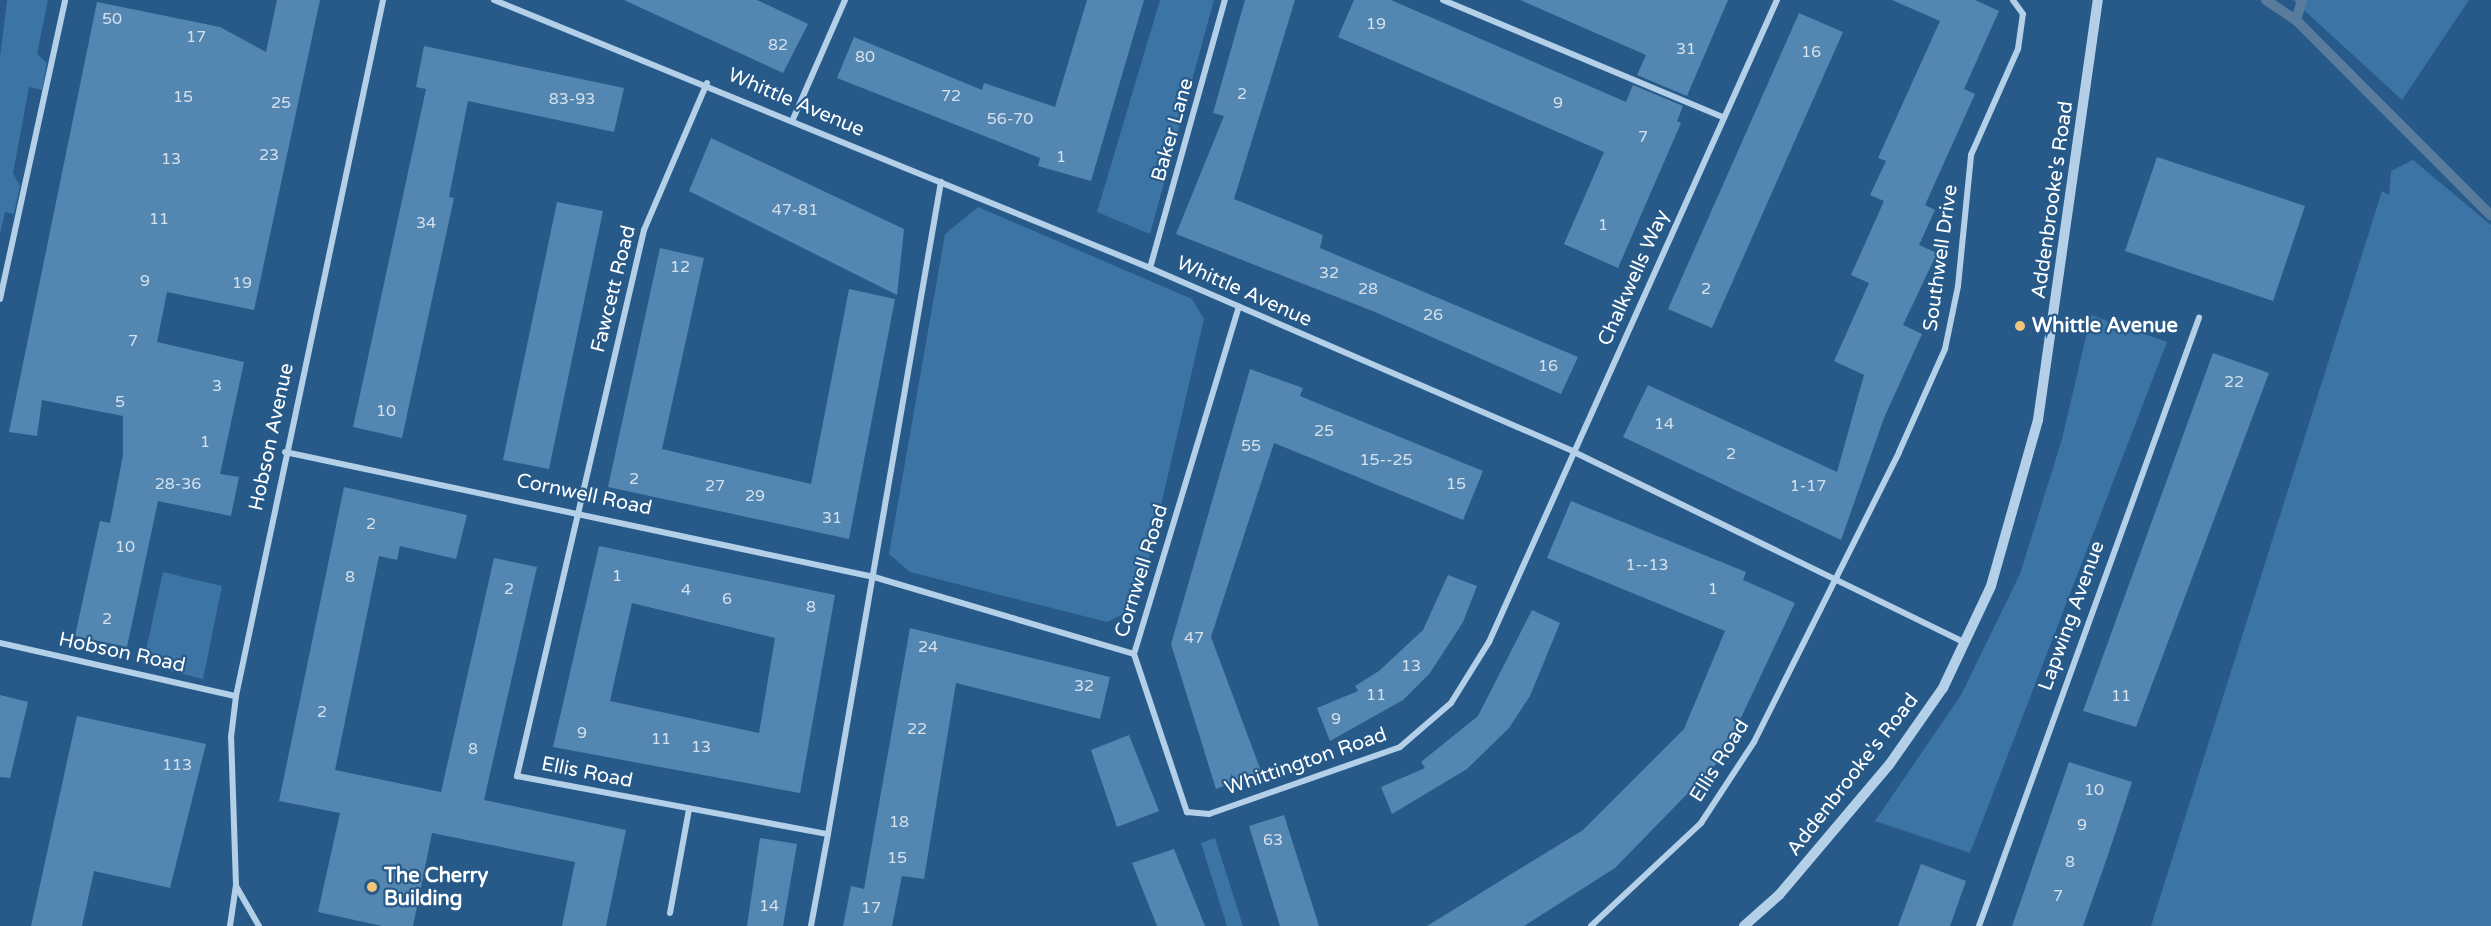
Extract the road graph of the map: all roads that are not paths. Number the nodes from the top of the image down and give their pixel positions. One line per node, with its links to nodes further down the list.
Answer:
1 (65, 0): 16 (street)
2 (384, 0): 20 (street, Hobson Avenue)
3 (494, 0): 10 (street, Whittle Avenue)
4 (845, 0): 13 (street)
5 (1225, 0): 15 (street, Baker Lane)
6 (1443, 0): 12 (street)
7 (1777, 0): 12 (street, Chalkwells Way)
8 (2013, 0): 23 (street, Southwell Drive)
9 (2098, 0): 25 (street, Addenbrooke's Road)
10 (511, 3): 11 (street, Whittle Avenue)
11 (707, 83): 13 (street, Whittle Avenue); 21 (street, Fawcett Road)
12 (1723, 117): 19 (street, Chalkwells Way)
13 (793, 119): 14 (street, Whittle Avenue)
14 (941, 182): 15 (street, Whittle Avenue); 22 (street)
15 (1150, 268): 17 (street, Whittle Avenue)
16 (0, 299)
17 (1239, 307): 19 (street, Whittle Avenue); 26 (street, Cornwell Road)
18 (2199, 318): 37 (street, Lapwing Avenue)
19 (1572, 451): 23 (street, Whittle Avenue); 26 (street, Whittington Road)
20 (285, 452): 21 (street, Cornwell Road); 27 (street, Hobson Avenue)
21 (579, 511): 22 (street, Cornwell Road); 28 (street, Ellis Road)
22 (874, 577): 26 (street, Cornwell Road); 29 (street)
23 (1834, 581): 25 (street, Whittle Avenue); 35 (street, Ellis Road)
24 (0, 643): 27 (street, Hobson Road)
25 (1966, 643): 36 (street, Addenbrooke's Road)
26 (1134, 654)
27 (236, 696): 30 (street, Hobson Avenue)
28 (689, 809): 29 (street, Ellis Road); 31 (street)
29 (828, 834): 34 (street)
30 (236, 885): 32 (street, Hobson Avenue); 33 (street, Hobson Avenue)
31 (670, 913)
32 (230, 926)
33 (259, 926)
34 (812, 926)
35 (1591, 926)
36 (1744, 926)
37 (1979, 926)

